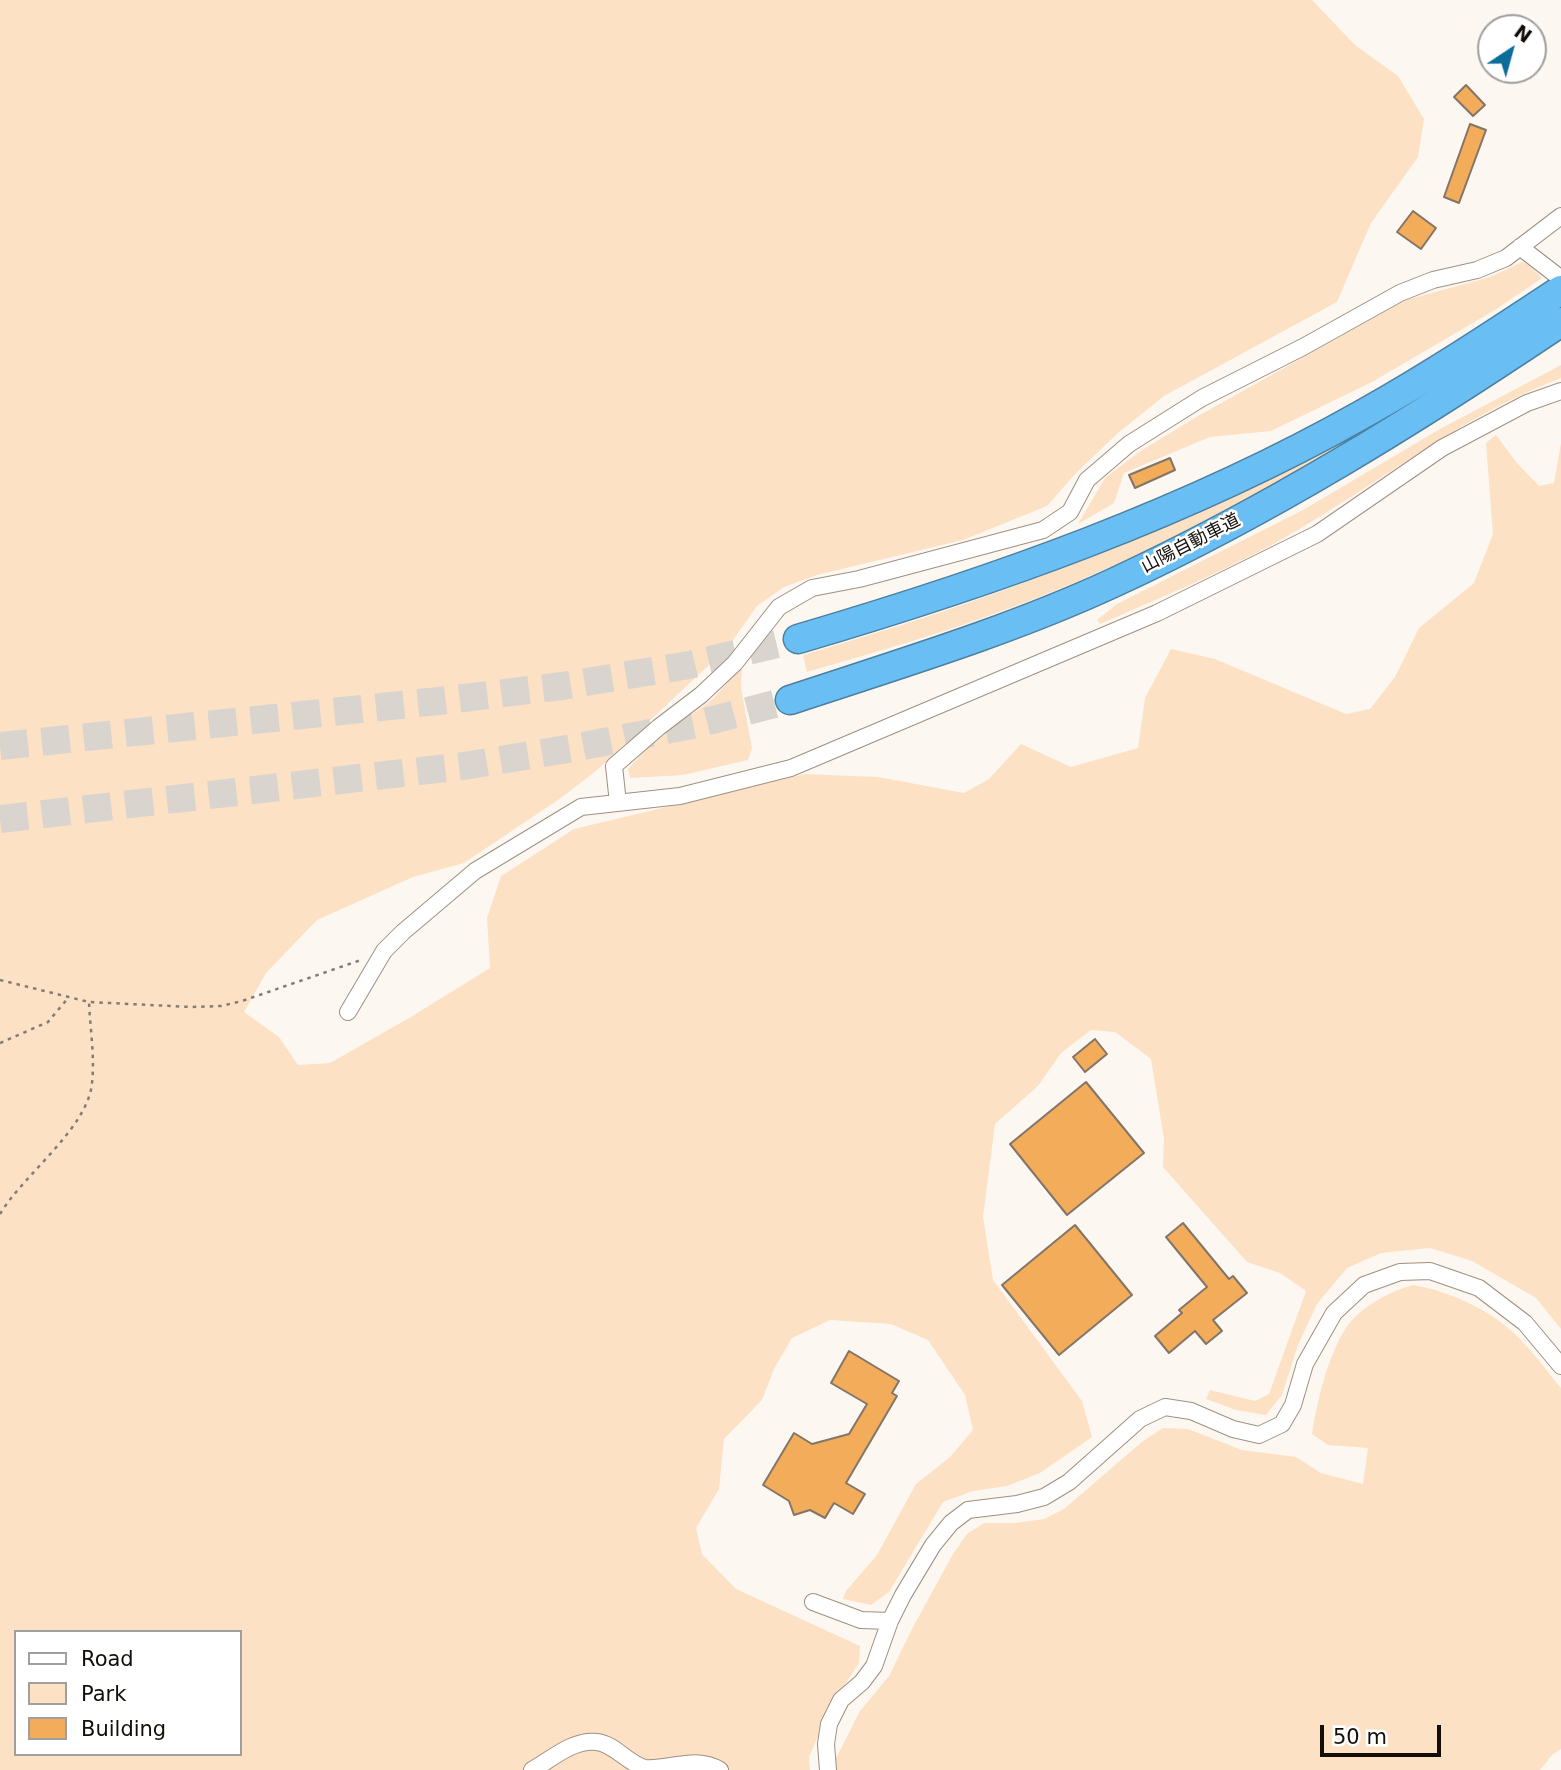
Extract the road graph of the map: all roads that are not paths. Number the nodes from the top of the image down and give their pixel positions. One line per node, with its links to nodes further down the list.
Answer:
1 (1561, 216): 2 (street)
2 (1520, 247): 3 (street); 8 (street)
3 (1558, 282): 6 (highway)
4 (1561, 322): 7 (highway, 山陽自動車道)
5 (1561, 391): 8 (street)
6 (798, 639)
7 (790, 700)
8 (618, 803): 9 (street)
9 (348, 1012)
10 (1561, 1366): 12 (street)
11 (813, 1602): 12 (street)
12 (890, 1621): 15 (street)
13 (533, 1770): 14 (street)
14 (719, 1770)
15 (828, 1770)

